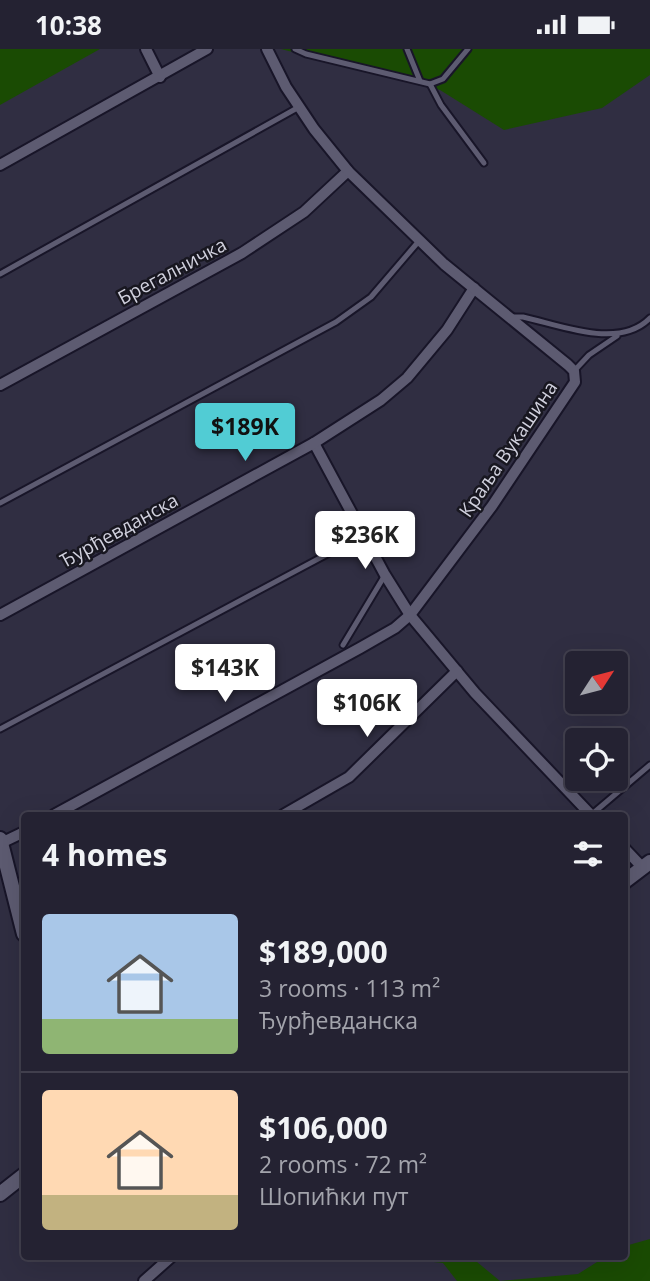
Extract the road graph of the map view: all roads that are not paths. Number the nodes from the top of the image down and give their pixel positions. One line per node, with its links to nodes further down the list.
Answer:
1 (146, 49): 7 (street)
2 (207, 49): 7 (street)
3 (267, 49): 10 (street, Краља Вукашина)
4 (295, 49): 8 (lane)
5 (407, 49): 8 (lane)
6 (468, 49): 9 (lane)
7 (160, 77): 12 (street)
8 (420, 81): 9 (lane)
9 (430, 84): 11 (lane)
10 (299, 107): 13 (street, Краља Вукашина); 15 (lane)
11 (484, 163)
12 (0, 165)
13 (348, 171): 14 (street, Краља Вукашина); 21 (street, Брегалничка)
14 (419, 241): 16 (street, Краља Вукашина); 23 (lane)
15 (0, 274)
16 (474, 288): 17 (street, Краља Вукашина); 22 (street, Ђурђевданска)
17 (509, 317): 19 (lane); 20 (street, Краља Вукашина)
18 (650, 318): 19 (lane)
19 (620, 334): 20 (lane)
20 (573, 371): 27 (street, Краља Вукашина)
21 (0, 385)
22 (314, 443): 24 (street); 26 (street, Ђурђевданска)
23 (0, 503)
24 (363, 535): 25 (street); 30 (lane)
25 (385, 575): 27 (street); 28 (lane)
26 (0, 615)
27 (410, 615): 29 (street); 32 (street, Краља Вукашина)
28 (343, 645)
29 (457, 671): 33 (street); 34 (street)
30 (0, 729)
31 (650, 765): 35 (lane)
32 (59, 812)
33 (289, 812)
34 (588, 812)
35 (595, 812)
36 (21, 833): 37 (street)
37 (1, 841): 41 (street)
38 (628, 851): 39 (street)
39 (647, 865): 40 (street)
40 (628, 879)
41 (21, 922)
42 (21, 1178): 43 (street)
43 (0, 1195)
44 (168, 1260): 45 (street)
45 (144, 1281)

